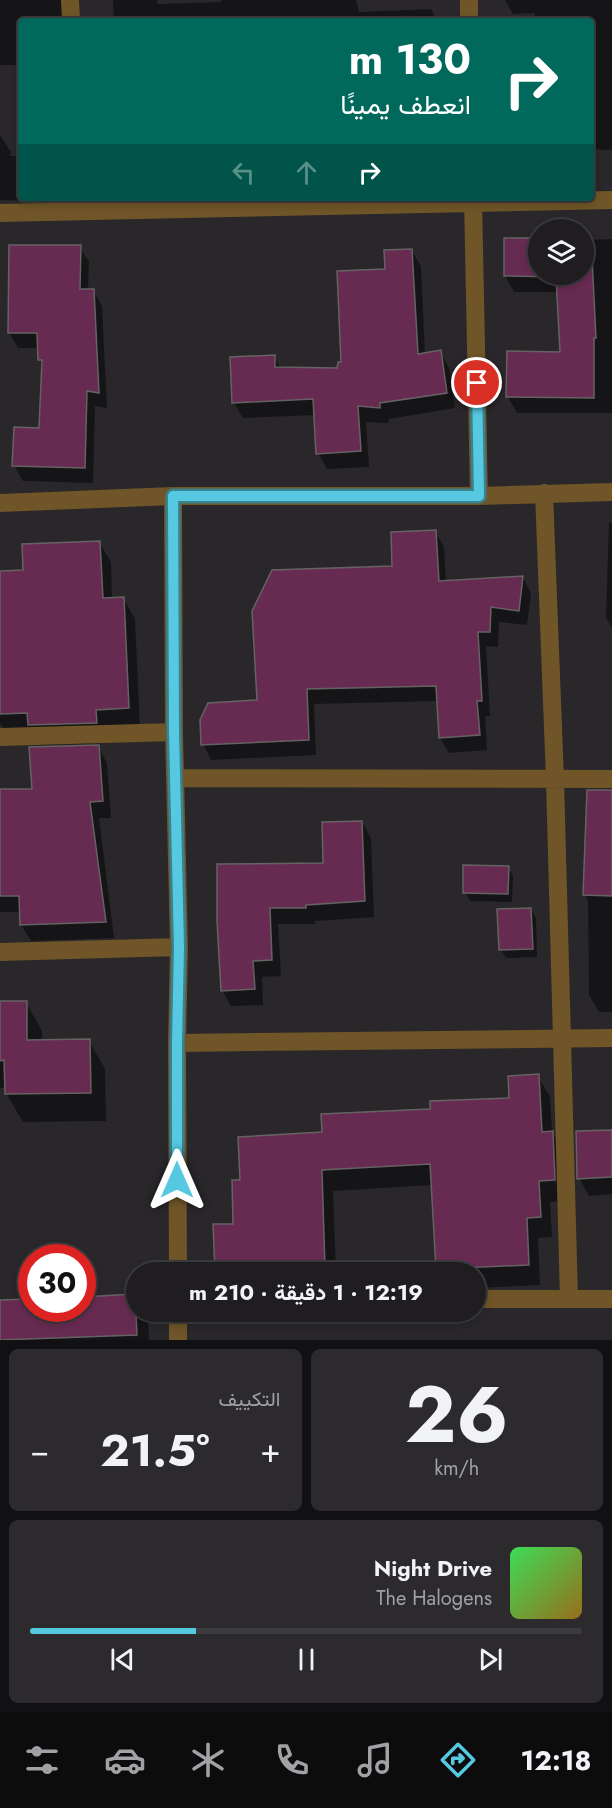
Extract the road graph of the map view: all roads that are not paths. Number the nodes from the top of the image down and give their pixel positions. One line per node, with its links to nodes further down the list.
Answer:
1 (70, 0): 3 (street)
2 (469, 0): 4 (street)
3 (71, 18)
4 (469, 18)
5 (594, 200): 6 (street)
6 (612, 200)
7 (473, 201): 8 (street); 13 (street)
8 (79, 205): 9 (street)
9 (0, 213)
10 (612, 492): 11 (street)
11 (544, 494): 13 (street); 19 (street)
12 (173, 496): 13 (street); 14 (street); 15 (street)
13 (479, 496)
14 (0, 503)
15 (174, 732): 16 (street); 17 (street)
16 (0, 737)
17 (175, 778): 19 (street); 20 (street)
18 (612, 779): 19 (street)
19 (555, 780): 22 (street)
20 (179, 947): 21 (street); 24 (street)
21 (0, 952)
22 (563, 1038): 23 (street); 24 (street); 27 (street)
23 (612, 1038)
24 (177, 1043): 25 (street)
25 (178, 1262)
26 (486, 1299): 27 (street)
27 (569, 1299): 28 (street)
28 (612, 1299)
29 (178, 1322): 30 (street)
30 (178, 1340)

